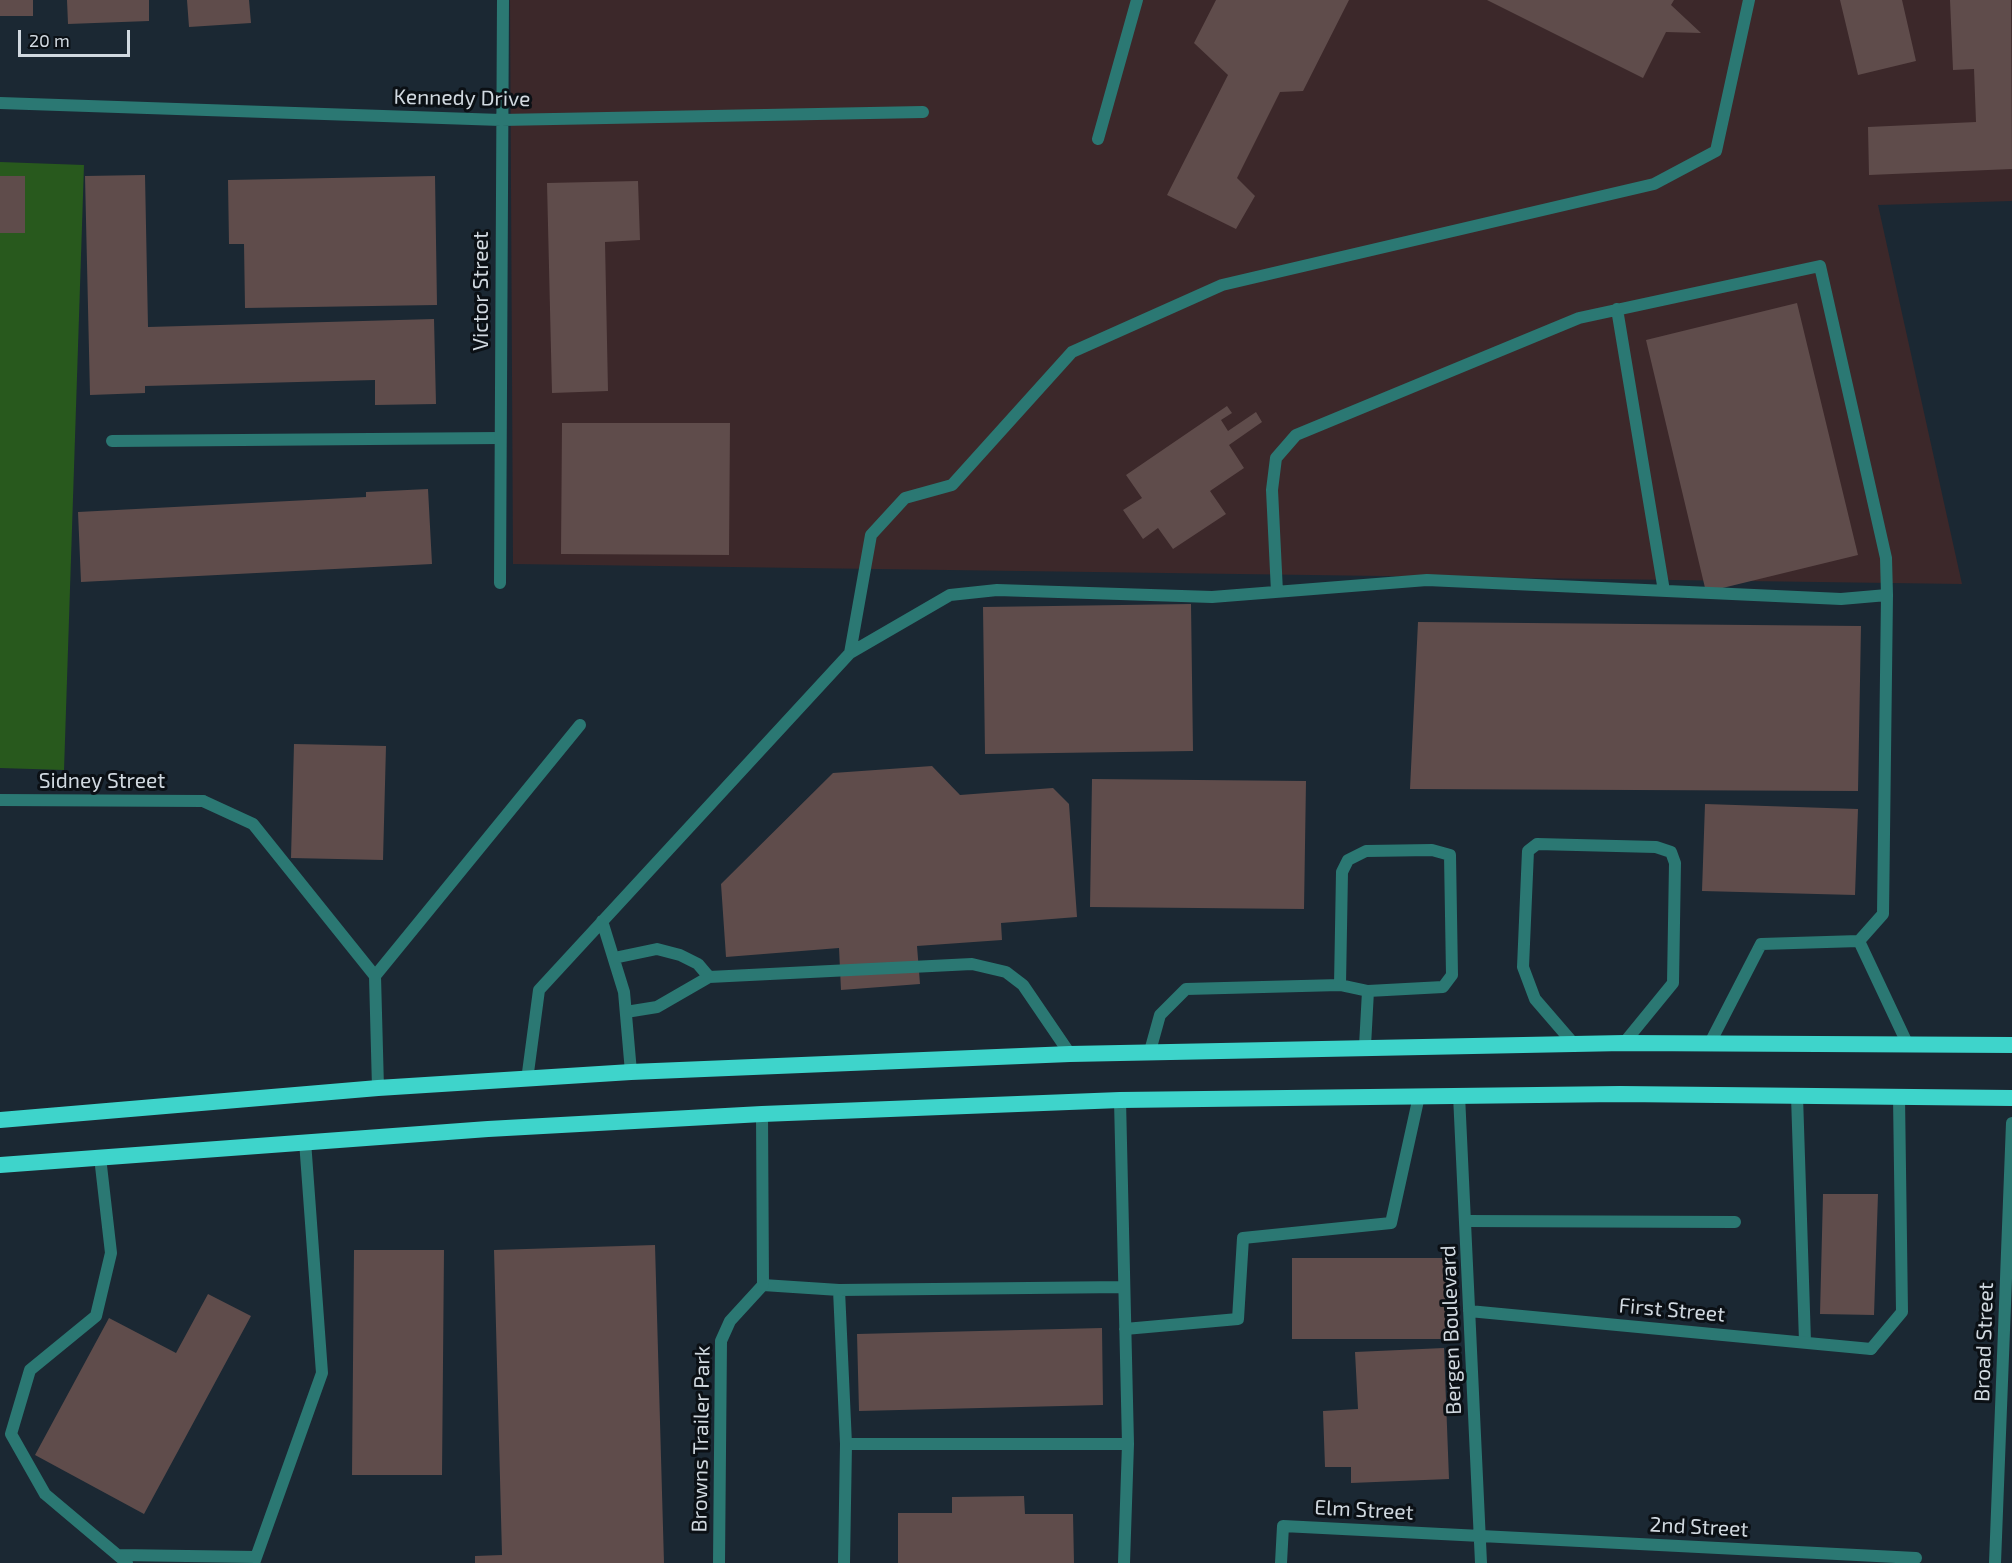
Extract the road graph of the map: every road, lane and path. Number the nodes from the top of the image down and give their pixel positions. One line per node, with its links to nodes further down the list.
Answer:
1 (503, 0): 6 (street, Victor Street)
2 (1137, 0): 7 (street)
3 (1749, 0): 15 (street)
4 (0, 102): 6 (street, Kennedy Drive)
5 (923, 112): 6 (street, Kennedy Drive)
6 (501, 120): 9 (street, Victor Street)
7 (1098, 139)
8 (1617, 309): 12 (street); 13 (street); 14 (street)
9 (500, 438): 10 (street); 11 (street, Victor Street)
10 (112, 441)
11 (500, 583)
12 (1664, 591): 13 (street); 14 (street)
13 (1277, 592): 15 (street)
14 (1887, 595): 19 (street)
15 (850, 653): 18 (street)
16 (580, 725): 21 (street)
17 (0, 800): 21 (street, Sidney Street)
18 (602, 921): 20 (street); 35 (street)
19 (1859, 941): 28 (street); 29 (street)
20 (614, 958): 22 (street); 25 (street)
21 (375, 976): 36 (street)
22 (709, 977): 25 (street); 33 (street)
23 (1340, 985): 24 (street); 24 (street); 32 (street)
24 (1368, 991): 31 (street)
25 (626, 1012): 34 (street)
26 (1573, 1043): 27 (highway); 27 (street); 31 (highway)
27 (1624, 1043): 28 (highway)
28 (1710, 1043): 29 (highway)
29 (1907, 1043): 30 (highway)
30 (2012, 1045)
31 (1365, 1046): 32 (highway)
32 (1150, 1051): 33 (highway)
33 (1070, 1054): 34 (highway)
34 (631, 1072): 35 (highway)
35 (527, 1080): 36 (highway)
36 (378, 1089): 44 (highway)
37 (1459, 1095): 38 (highway); 39 (highway); 49 (street, Bergen Boulevard)
38 (1419, 1096): 42 (highway); 55 (street)
39 (1797, 1096): 40 (highway); 56 (street)
40 (1899, 1097): 41 (highway); 56 (street, First Street)
41 (2012, 1098)
42 (1120, 1100): 43 (highway); 52 (street)
43 (762, 1114): 46 (highway); 51 (street)
44 (0, 1120)
45 (2012, 1123): 68 (street, Broad Street)
46 (305, 1141): 47 (highway); 62 (street)
47 (100, 1157): 48 (highway); 61 (street)
48 (0, 1165)
49 (1466, 1221): 50 (street); 54 (street, Bergen Boulevard)
50 (1735, 1222)
51 (763, 1285): 53 (street); 63 (street, Browns Trailer Park)
52 (1124, 1287): 53 (street); 55 (street)
53 (839, 1290): 57 (street)
54 (1469, 1311): 56 (street, First Street); 59 (street, Bergen Boulevard)
55 (1125, 1329): 58 (street)
56 (1805, 1342)
57 (846, 1444): 58 (street); 64 (street)
58 (1128, 1444): 65 (street)
59 (1480, 1536): 60 (street, 2nd Street); 66 (street, Elm Street); 67 (street, Bergen Boulevard)
60 (1916, 1558)
61 (123, 1559): 62 (street)
62 (255, 1560)
63 (719, 1563)
64 (844, 1563)
65 (1124, 1563)
66 (1281, 1563)
67 (1482, 1563)
68 (1995, 1563)

